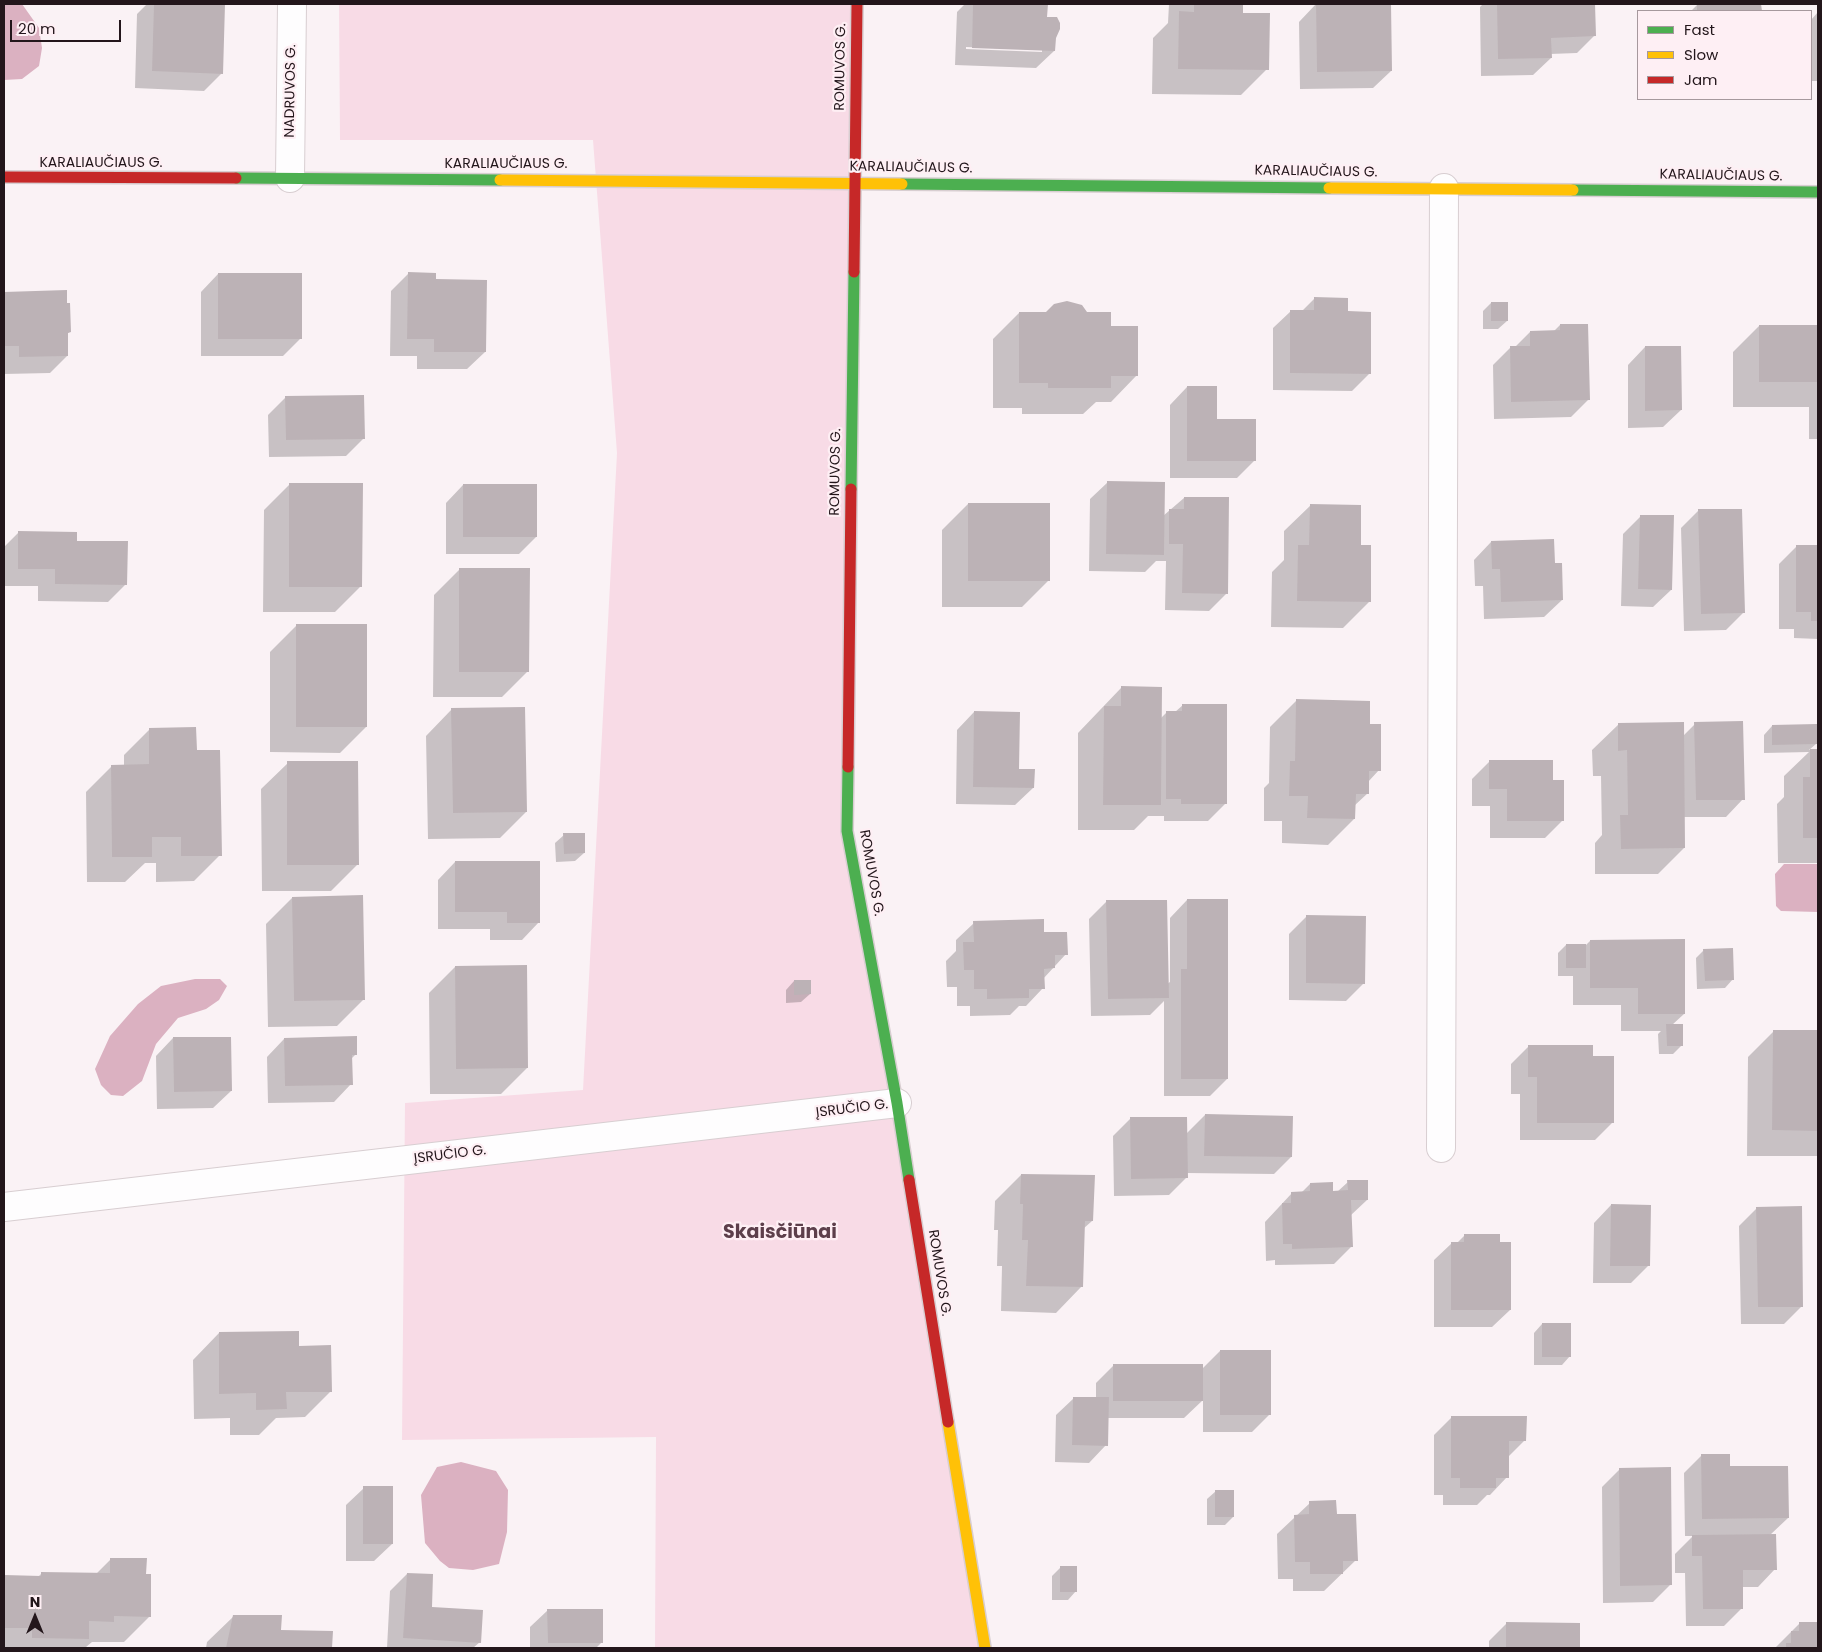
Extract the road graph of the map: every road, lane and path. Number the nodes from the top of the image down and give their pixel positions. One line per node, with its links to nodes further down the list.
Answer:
1 (292, 4): 4 (street, NADRUVOS G.)
2 (857, 4): 5 (street, ROMUVOS G.)
3 (4, 178): 4 (street, KARALIAUČIAUS G.)
4 (290, 178): 5 (street, KARALIAUČIAUS G.)
5 (855, 183): 6 (street, KARALIAUČIAUS G.); 8 (street, ROMUVOS G.)
6 (1444, 188): 7 (street, KARALIAUČIAUS G.); 9 (street)
7 (1818, 192)
8 (897, 1104): 10 (street, ĮSRUČIO G.); 11 (street, ROMUVOS G.)
9 (1441, 1148)
10 (4, 1207)
11 (984, 1648)

